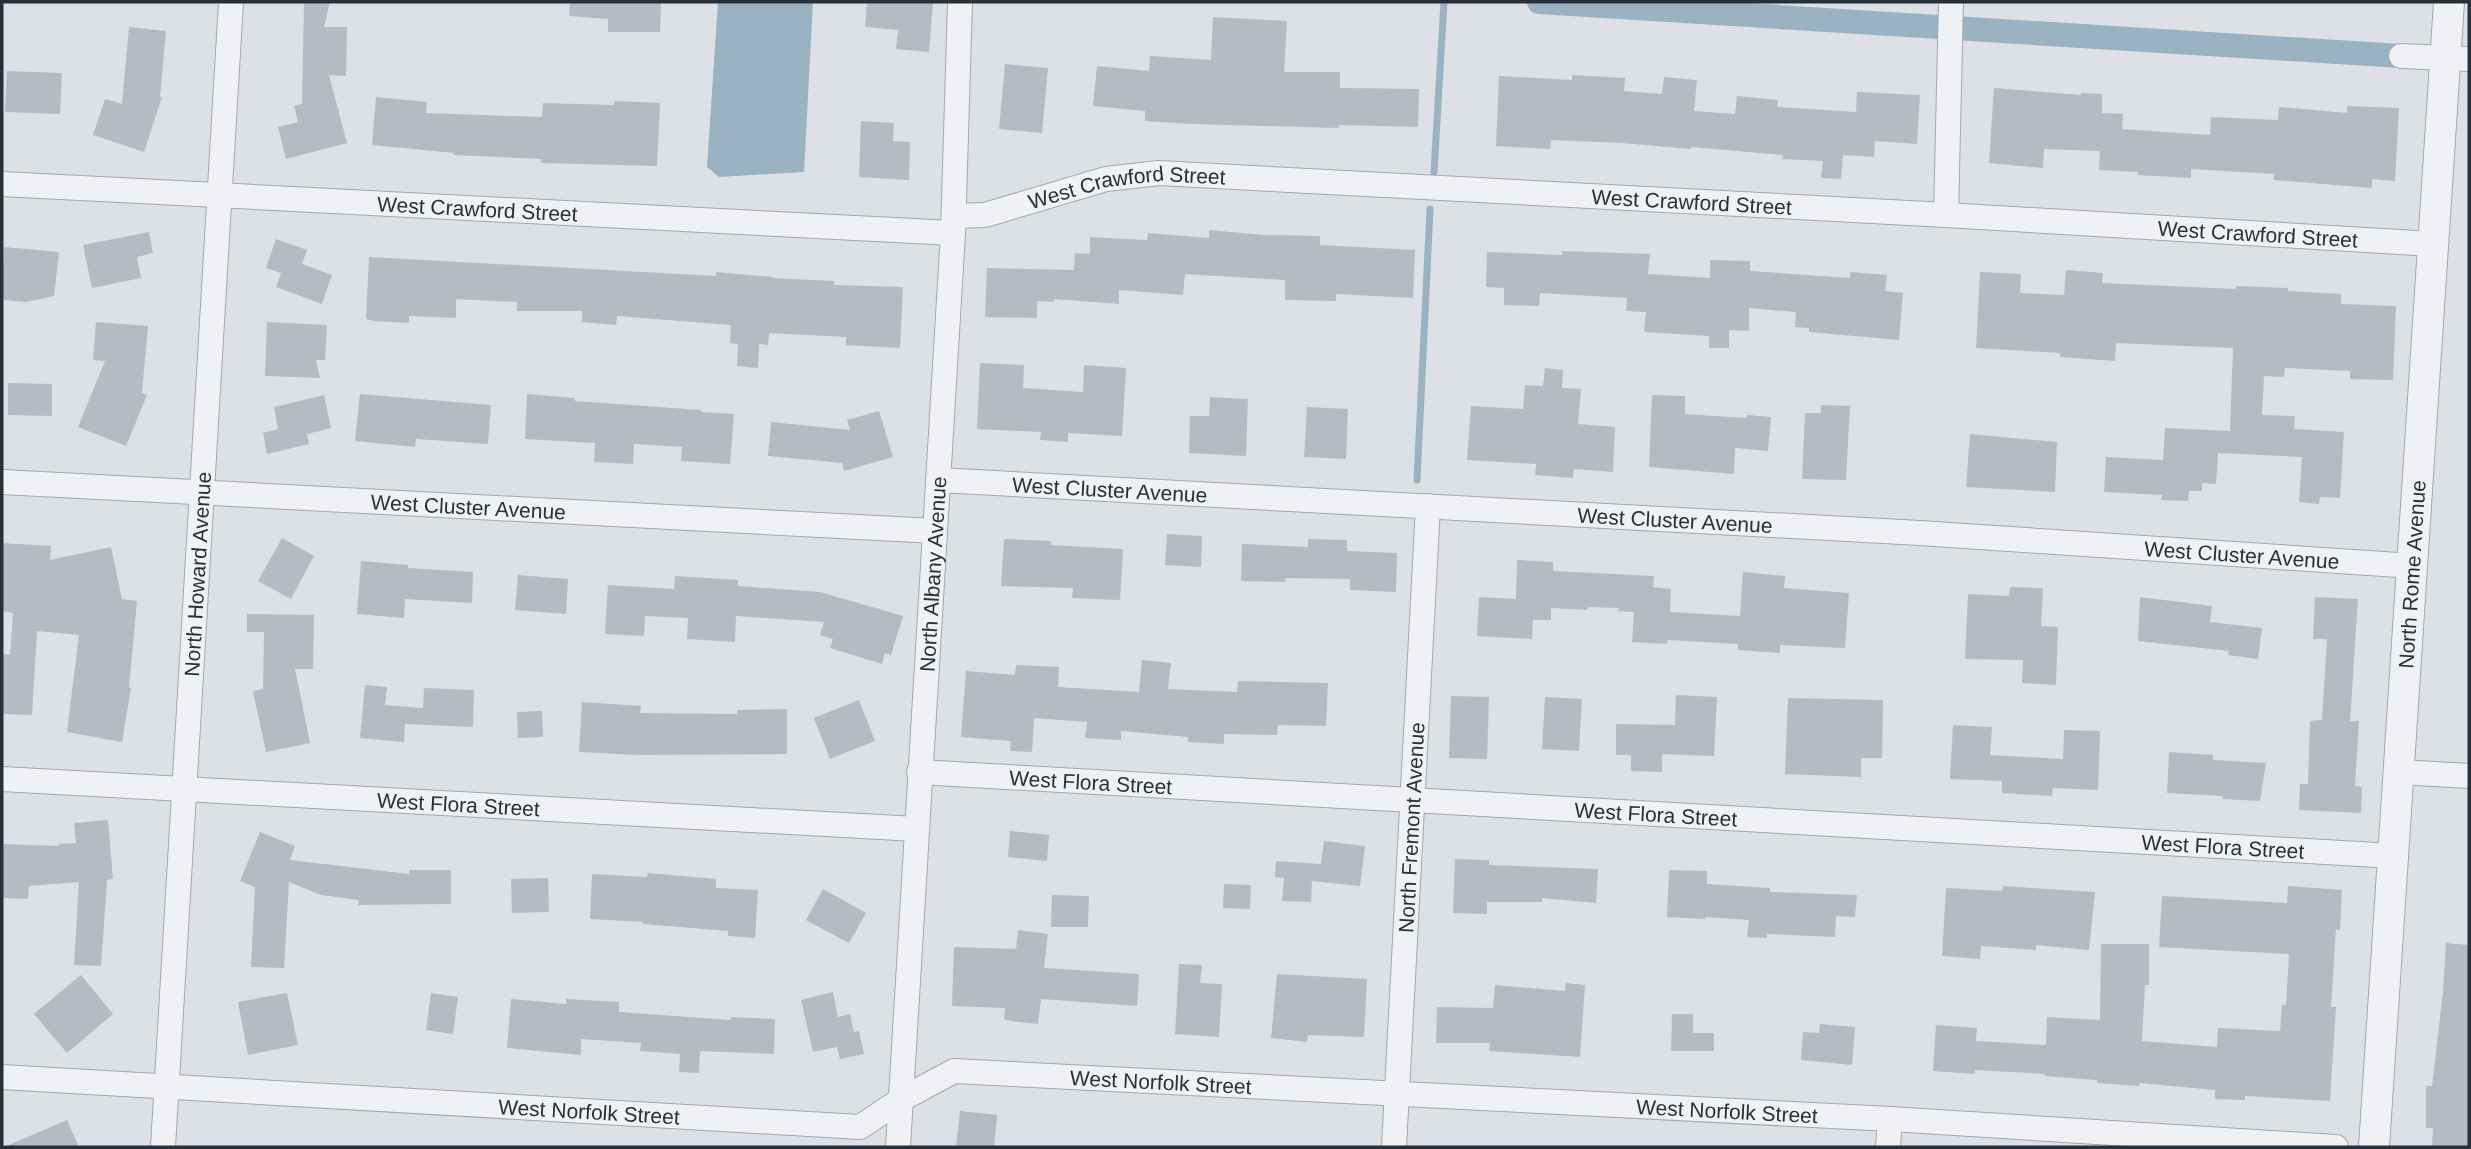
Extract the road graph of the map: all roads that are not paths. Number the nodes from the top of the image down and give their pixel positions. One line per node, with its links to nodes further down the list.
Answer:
1 (231, 2): 8 (street, North Howard Avenue)
2 (960, 2): 10 (street, North Albany Avenue)
3 (1951, 2): 9 (street)
4 (2449, 2): 6 (street, North Rome Avenue)
5 (2401, 56): 6 (street)
6 (2458, 59): 11 (street, North Rome Avenue)
7 (2, 184): 8 (street, West Crawford Street)
8 (219, 197): 10 (street, West Crawford Street); 14 (street, North Howard Avenue)
9 (1946, 215): 10 (street, West Crawford Street); 11 (street, West Crawford Street)
10 (954, 225): 12 (street, North Albany Avenue)
11 (2433, 244): 17 (street, North Rome Avenue)
12 (938, 480): 15 (street, West Cluster Avenue); 16 (street, North Albany Avenue)
13 (2, 482): 14 (street, West Cluster Avenue)
14 (202, 493): 16 (street, West Cluster Avenue); 22 (street, North Howard Avenue)
15 (1428, 506): 17 (street, West Cluster Avenue); 23 (street, North Fremont Avenue)
16 (935, 531): 18 (street, North Albany Avenue)
17 (2413, 566): 19 (street, North Rome Avenue)
18 (919, 772): 23 (street, West Flora Street); 24 (street, North Albany Avenue)
19 (2399, 772): 20 (street); 25 (street, North Rome Avenue)
20 (2469, 776)
21 (2, 779): 22 (street, West Flora Street)
22 (185, 790): 24 (street, West Flora Street); 27 (street, North Howard Avenue)
23 (1412, 799): 25 (street, West Flora Street); 28 (street, North Fremont Avenue)
24 (916, 829): 29 (street, North Albany Avenue)
25 (2394, 856): 36 (street, North Rome Avenue)
26 (2, 1077): 27 (street, West Norfolk Street)
27 (167, 1086): 29 (street, West Norfolk Street); 31 (street, North Howard Avenue)
28 (1398, 1095): 29 (street, West Norfolk Street); 30 (street, West Norfolk Street); 33 (street, North Fremont Avenue)
29 (902, 1099): 32 (street, North Albany Avenue)
30 (1890, 1119): 34 (street); 35 (street, West Norfolk Street)
31 (163, 1147)
32 (898, 1147)
33 (1394, 1147)
34 (1888, 1147)
35 (2336, 1147)
36 (2374, 1147)

